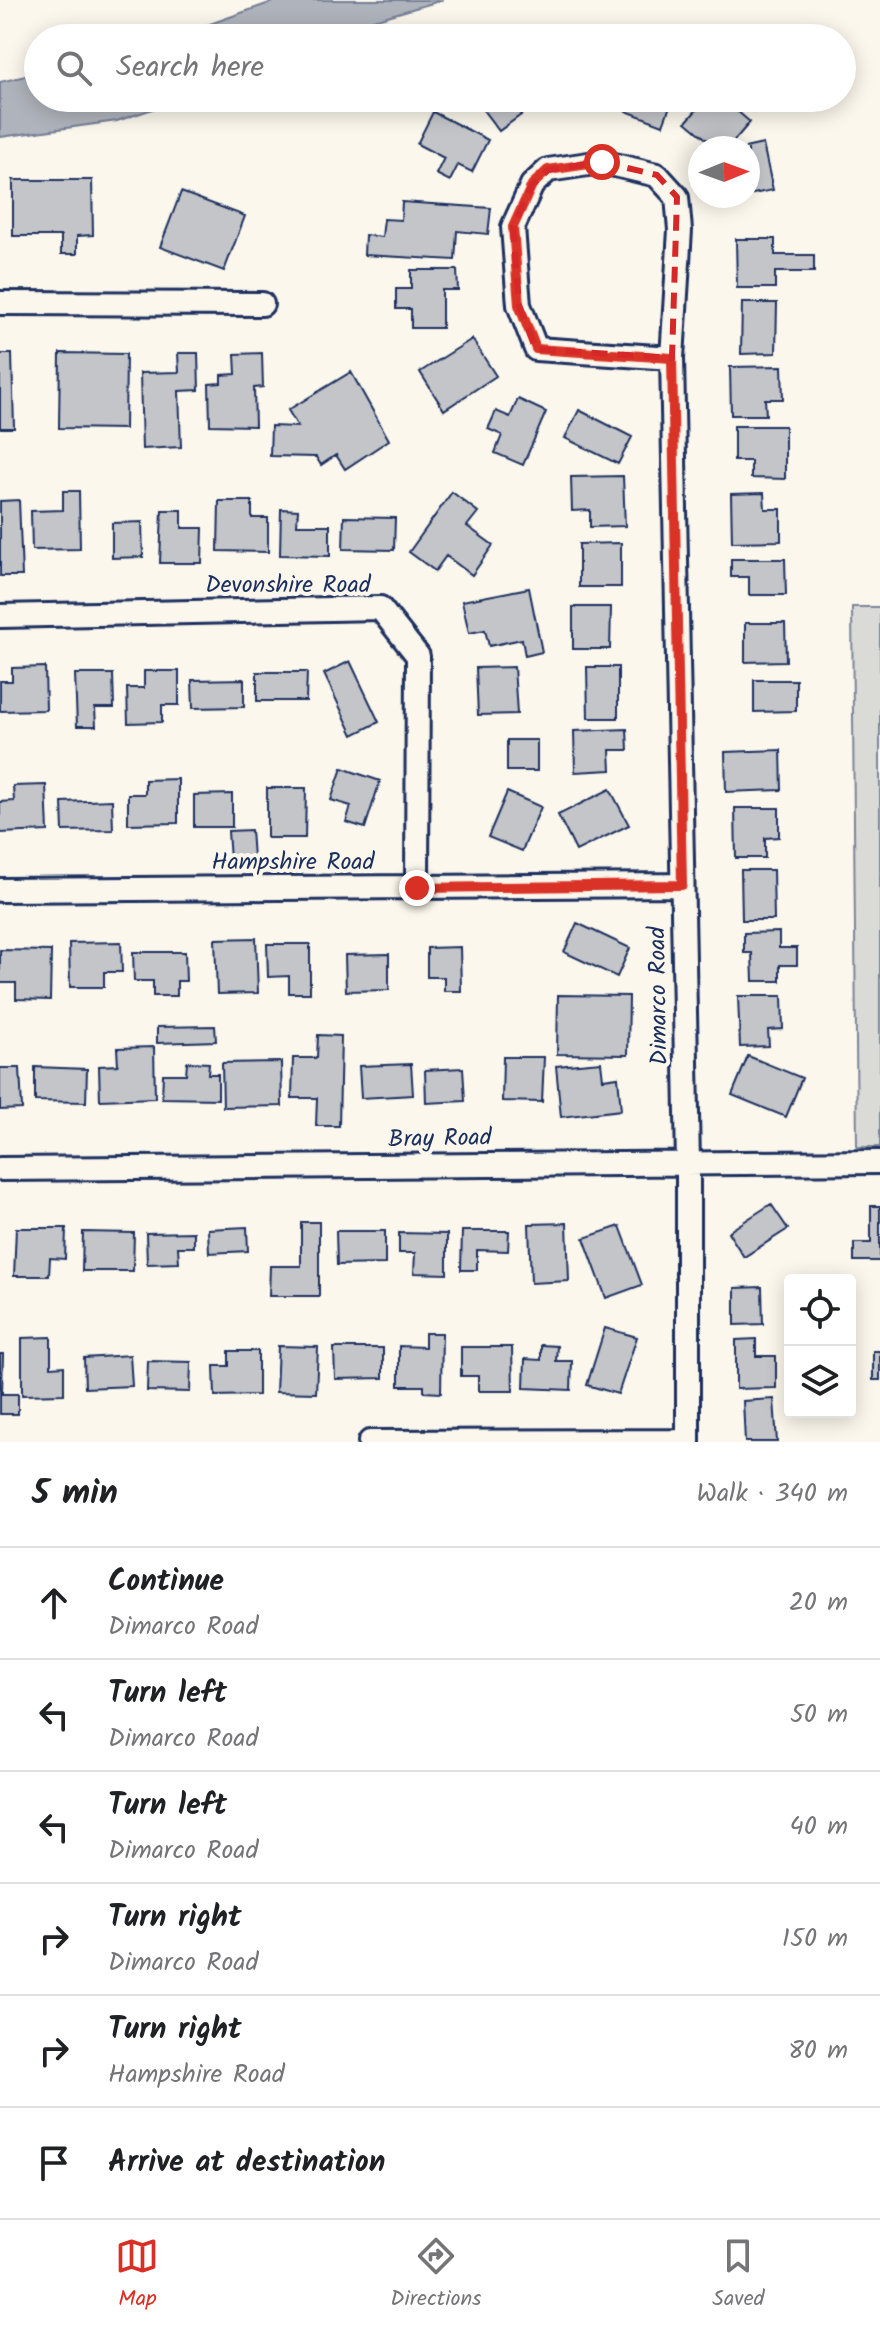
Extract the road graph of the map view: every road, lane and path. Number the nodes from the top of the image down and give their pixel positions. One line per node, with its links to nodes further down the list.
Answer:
1 (0, 303): 2 (street)
2 (262, 304)
3 (672, 358): 3 (street, Dimarco Road); 5 (street, Dimarco Road)
4 (0, 616): 6 (street, Devonshire Road)
5 (682, 885): 6 (street, Hampshire Road); 9 (street, Dimarco Road)
6 (417, 888): 7 (street, Hampshire Road)
7 (0, 890)
8 (880, 1162): 9 (street, Bray Road)
9 (688, 1163): 10 (street, Bray Road); 11 (street, Dimarco Road)
10 (0, 1169)
11 (688, 1441): 12 (street)
12 (370, 1442)

